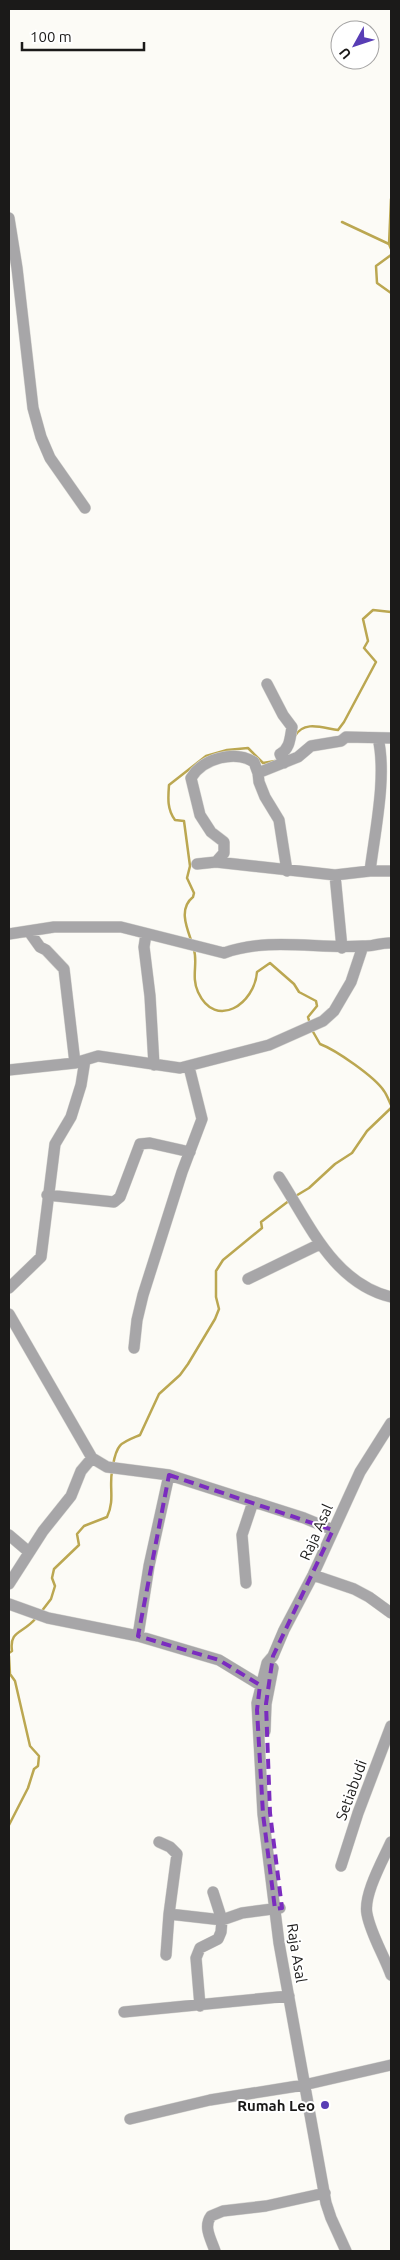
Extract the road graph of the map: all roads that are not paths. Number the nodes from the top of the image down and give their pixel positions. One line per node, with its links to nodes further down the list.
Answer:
1 (9, 218): 2 (street)
2 (85, 508)
3 (268, 684): 6 (street)
4 (378, 738): 5 (street); 6 (street); 11 (street)
5 (391, 738)
6 (282, 758): 7 (street)
7 (258, 773): 8 (street); 10 (street)
8 (216, 862): 9 (street); 10 (street)
9 (197, 864)
10 (287, 871): 13 (street)
11 (370, 871): 12 (street); 13 (street)
12 (391, 871)
13 (335, 875): 19 (street)
14 (30, 932): 15 (street); 16 (street); 20 (street)
15 (9, 934)
16 (146, 934): 19 (street); 21 (street)
17 (391, 943): 18 (street)
18 (363, 946): 19 (street); 22 (street)
19 (342, 948)
20 (80, 1062): 21 (street); 23 (street); 26 (street)
21 (154, 1065): 22 (street)
22 (189, 1067): 24 (street)
23 (9, 1070)
24 (190, 1152): 26 (street); 32 (street)
25 (279, 1177): 27 (street)
26 (47, 1195): 29 (street)
27 (320, 1244): 28 (street); 30 (street)
28 (248, 1279)
29 (9, 1288)
30 (391, 1297)
31 (9, 1314): 34 (street)
32 (134, 1348)
33 (391, 1422): 37 (street, Raja Asal)
34 (92, 1458): 35 (street); 39 (street)
35 (169, 1475): 36 (street); 45 (street)
36 (253, 1502): 37 (street); 41 (street)
37 (333, 1530): 40 (street, Raja Asal)
38 (9, 1535): 39 (street)
39 (29, 1552): 42 (street)
40 (314, 1575): 44 (street); 46 (street, Raja Asal)
41 (246, 1583)
42 (9, 1584)
43 (9, 1604): 45 (street)
44 (391, 1613)
45 (138, 1636): 47 (street)
46 (273, 1656): 47 (street, Raja Asal); 53 (street, Raja Asal)
47 (260, 1685): 53 (street, Raja Asal)
48 (391, 1726): 51 (street, Setiabudi)
49 (159, 1842): 54 (street)
50 (391, 1842): 57 (street)
51 (341, 1866)
52 (213, 1892): 55 (street)
53 (278, 1908): 55 (street); 58 (street, Raja Asal); 62 (street, Raja Asal)
54 (169, 1914): 55 (street); 56 (street)
55 (222, 1920): 59 (street)
56 (166, 1955)
57 (391, 1975)
58 (288, 1996): 59 (street); 62 (street, Raja Asal)
59 (200, 2006): 60 (street)
60 (124, 2012)
61 (391, 2065): 62 (street)
62 (307, 2084): 63 (street); 64 (street, Raja Asal); 67 (street, Raja Asal)
63 (130, 2119)
64 (325, 2192): 65 (street); 66 (street, Raja Asal)
65 (215, 2251)
66 (346, 2251)
67 (354, 2251)

